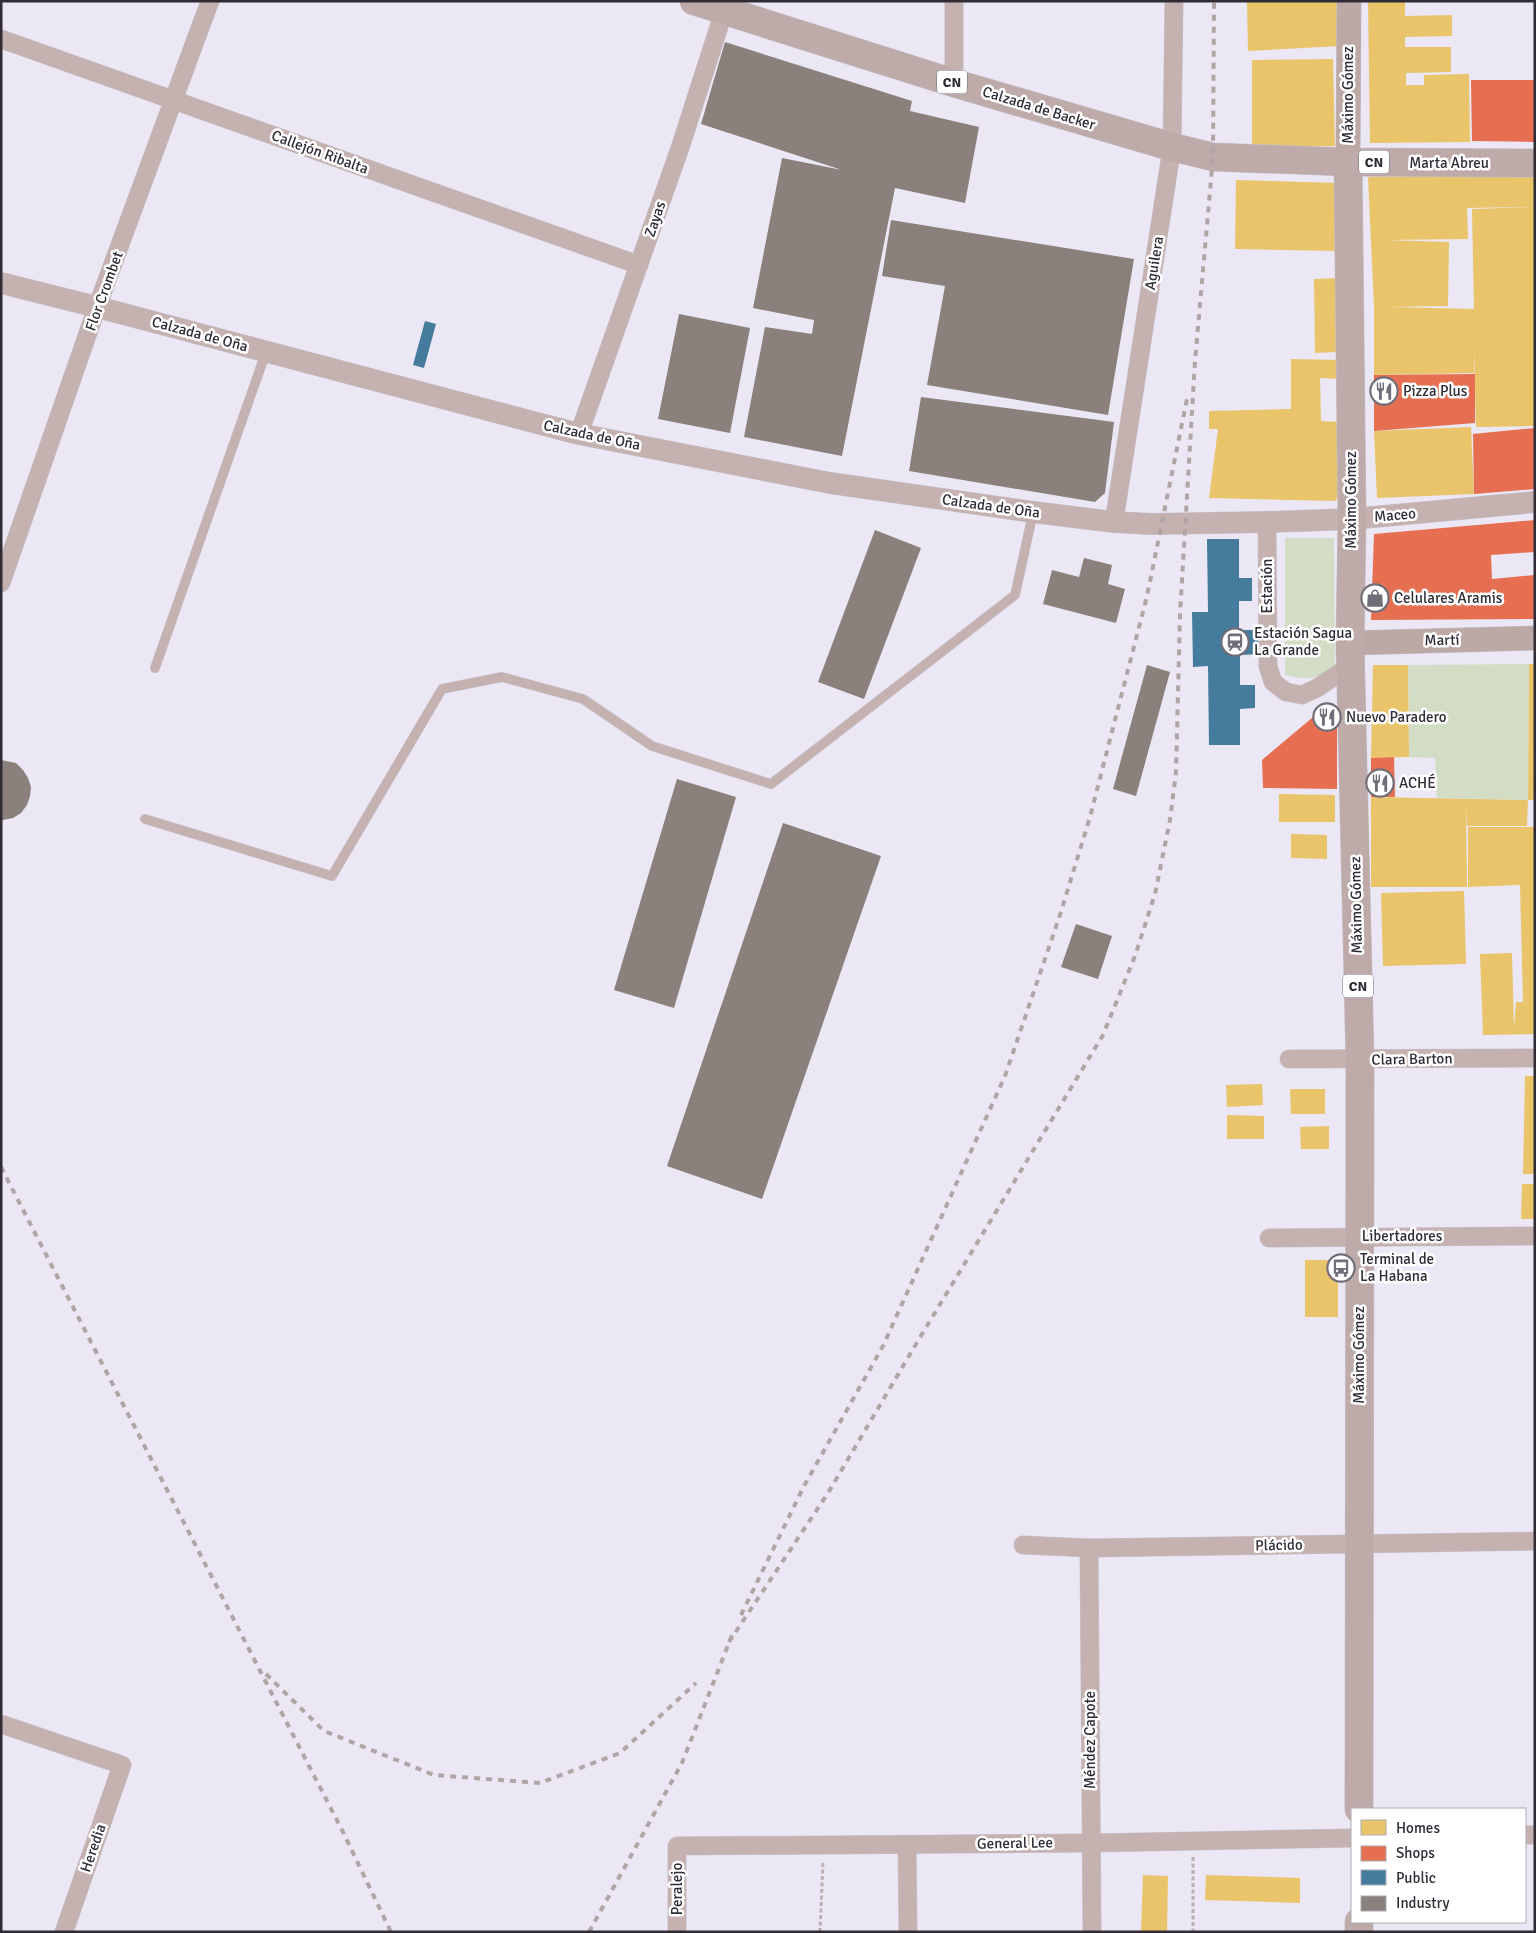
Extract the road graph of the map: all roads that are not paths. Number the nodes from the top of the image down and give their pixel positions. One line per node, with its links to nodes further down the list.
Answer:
1 (210, 1): 9 (street, Flor Crombet)
2 (694, 1): 6 (main road, Calzada de Backer / CN)
3 (954, 1): 8 (street)
4 (1174, 1): 10 (street, Aguilera)
5 (1349, 1): 12 (main road, Máximo Gómez)
6 (724, 6): 8 (main road, Calzada de Backer / CN); 14 (street, Zayas)
7 (1, 39): 9 (street, Callejón Ribalta)
8 (954, 83): 10 (main road, Calzada de Backer / CN)
9 (174, 100): 14 (street, Callejón Ribalta); 16 (street, Flor Crombet)
10 (1172, 148): 11 (main road, Calzada de Backer / CN); 22 (street, Aguilera)
11 (1212, 158): 12 (main road, Marta Abreu / CN)
12 (1348, 162): 13 (main road, Marta Abreu / CN); 21 (main road, Máximo Gómez / CN)
13 (1535, 163)
14 (639, 265): 18 (street, Zayas)
15 (1, 284): 16 (street, Calzada de Oña)
16 (98, 307): 17 (street, Calzada de Oña); 25 (street, Flor Crombet)
17 (266, 352): 18 (street, Calzada de Oña); 29 (lane)
18 (578, 434): 20 (street, Calzada de Oña)
19 (1535, 502): 21 (street, Maceo)
20 (1034, 512): 22 (street, Calzada de Oña); 32 (lane)
21 (1352, 519): 23 (street, Maceo); 28 (main road, Máximo Gómez / CN)
22 (1114, 522): 24 (street, Calzada de Oña)
23 (1267, 522): 24 (street, Maceo); 30 (street, Estación)
24 (1195, 523)
25 (7, 548): 26 (street, Flor Crombet)
26 (1, 583)
27 (1535, 638): 28 (main road, Martí)
28 (1350, 654): 30 (street, Estación); 31 (main road, Máximo Gómez / CN)
29 (155, 668)
30 (1317, 688): 31 (street)
31 (1351, 699): 35 (main road, Máximo Gómez / CN)
32 (145, 820)
33 (1535, 1058): 35 (street, Clara Barton)
34 (1289, 1059): 35 (street, Clara Barton)
35 (1360, 1060): 36 (main road, Máximo Gómez / CN)
36 (1360, 1236): 37 (street, Libertadores); 38 (street, Libertadores); 40 (main road, Máximo Gómez / CN)
37 (1535, 1236)
38 (1269, 1238)
39 (1535, 1541): 40 (street, Plácido)
40 (1358, 1544): 42 (street, Plácido); 44 (main road, Máximo Gómez / CN)
41 (1023, 1545): 42 (street, Plácido)
42 (1089, 1548): 46 (street, Méndez Capote)
43 (1, 1724): 49 (street, Heredia)
44 (1359, 1808)
45 (1351, 1838): 46 (street, General Lee)
46 (1091, 1843): 47 (street, General Lee); 52 (street, Méndez Capote)
47 (907, 1844): 48 (street, General Lee); 51 (street)
48 (677, 1846): 50 (street, Peralejo)
49 (64, 1932)
50 (677, 1932)
51 (908, 1932)
52 (1092, 1932)

